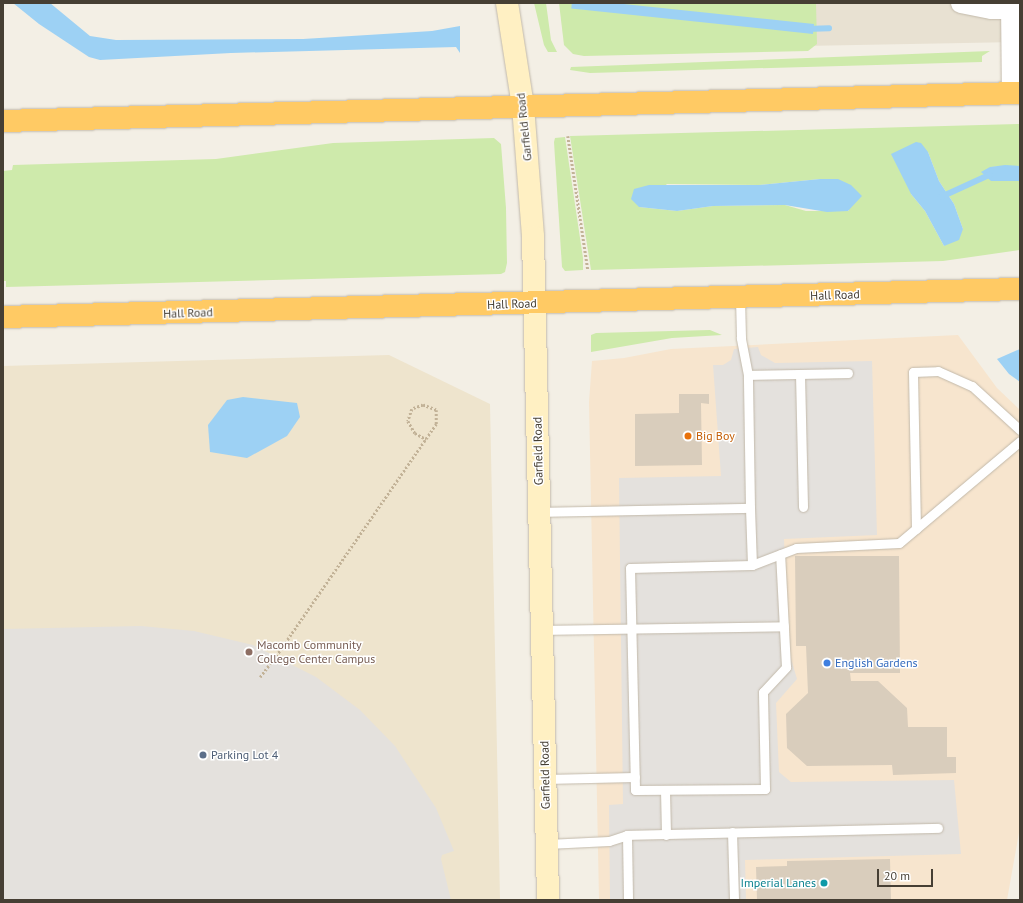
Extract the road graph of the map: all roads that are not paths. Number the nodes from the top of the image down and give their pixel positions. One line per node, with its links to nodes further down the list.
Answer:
1 (507, 3): 5 (main road, Garfield Road)
2 (960, 3): 3 (street)
3 (1013, 7): 4 (street)
4 (1015, 93): 5 (highway)
5 (522, 106): 6 (highway); 11 (main road, Garfield Road)
6 (29, 120): 7 (highway); 8 (highway)
7 (3, 121)
8 (3, 138)
9 (1020, 289): 10 (highway, Hall Road)
10 (740, 298): 11 (highway, Hall Road); 15 (lane)
11 (535, 303): 12 (highway, Hall Road); 20 (main road, Garfield Road)
12 (3, 317)
13 (848, 373): 14 (lane)
14 (800, 374): 15 (lane); 18 (lane)
15 (748, 375): 19 (lane)
16 (1020, 430): 21 (lane)
17 (1020, 441): 21 (lane)
18 (803, 507)
19 (750, 508): 20 (lane); 23 (lane)
20 (539, 512): 26 (main road, Garfield Road)
21 (916, 530): 22 (lane)
22 (780, 554): 23 (lane); 24 (lane)
23 (752, 565): 25 (lane)
24 (784, 626): 25 (lane); 29 (lane)
25 (632, 628): 26 (lane); 27 (lane)
26 (542, 630): 28 (main road, Garfield Road)
27 (635, 777): 28 (lane); 29 (lane)
28 (545, 779): 34 (main road, Garfield Road)
29 (665, 790): 33 (lane)
30 (938, 828): 31 (lane)
31 (732, 832): 33 (lane); 37 (lane)
32 (627, 835): 33 (lane); 34 (lane); 36 (lane)
33 (666, 835)
34 (547, 844): 35 (main road, Garfield Road)
35 (548, 900)
36 (628, 900)
37 (734, 900)

